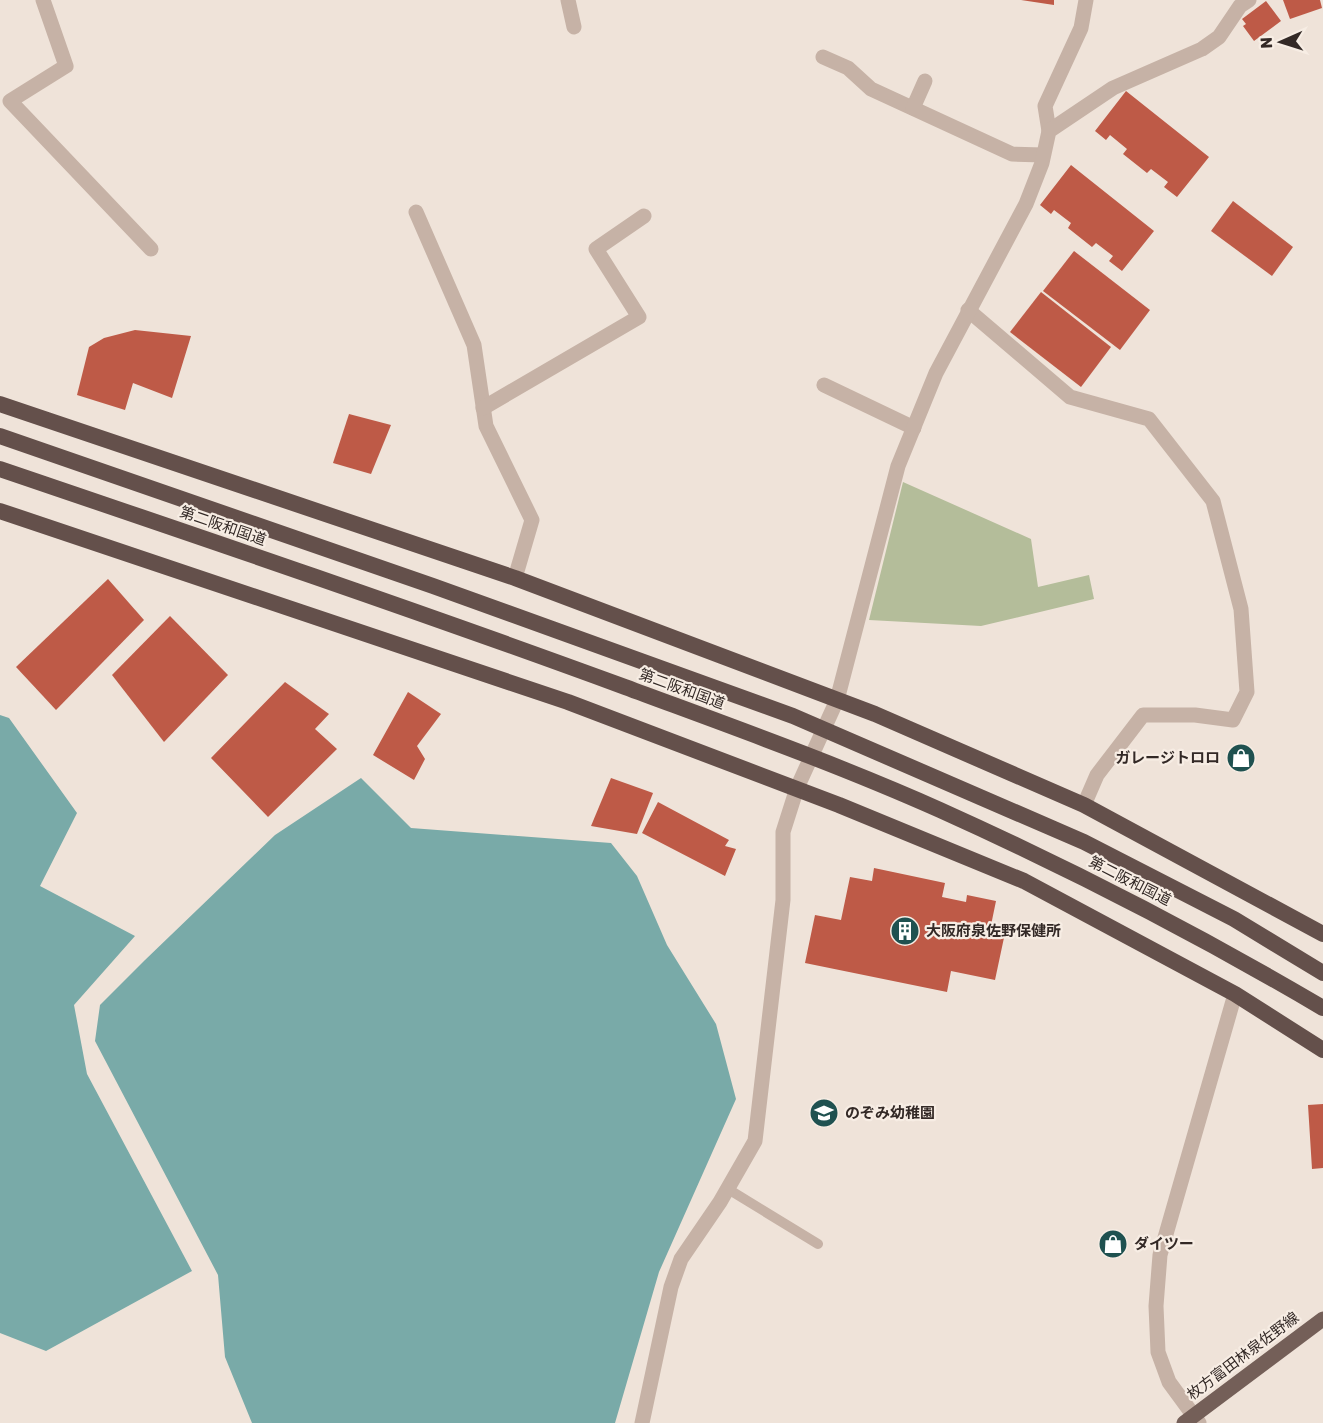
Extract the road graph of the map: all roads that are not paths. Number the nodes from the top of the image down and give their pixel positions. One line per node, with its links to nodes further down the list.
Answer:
1 (43, 0): 13 (street)
2 (568, 0): 5 (street)
3 (1086, 0): 9 (street)
4 (1249, 0): 9 (street)
5 (574, 27)
6 (823, 57): 8 (street)
7 (925, 81): 8 (street)
8 (913, 108): 10 (street)
9 (1049, 131): 10 (street)
10 (1043, 155): 14 (street)
11 (416, 212): 17 (street)
12 (644, 216): 17 (street)
13 (151, 249)
14 (968, 310): 18 (street); 25 (street)
15 (824, 385): 18 (street)
16 (0, 404): 22 (highway)
17 (483, 408): 22 (street)
18 (914, 428): 23 (street)
19 (0, 436): 27 (highway, 第二阪和国道, bridge)
20 (0, 469): 29 (highway, 第二阪和国道, bridge)
21 (0, 511): 24 (highway)
22 (515, 578): 23 (highway)
23 (837, 700): 24 (street); 25 (highway)
24 (797, 788): 28 (highway); 31 (street)
25 (1084, 805): 26 (highway)
26 (1323, 934)
27 (1323, 973)
28 (1235, 994): 30 (highway); 34 (street)
29 (1323, 1008)
30 (1323, 1050)
31 (724, 1196): 32 (lane); 35 (street)
32 (818, 1244)
33 (1323, 1319): 34 (main road, 枚方富田林泉佐野線)
34 (1193, 1420)
35 (642, 1423)

